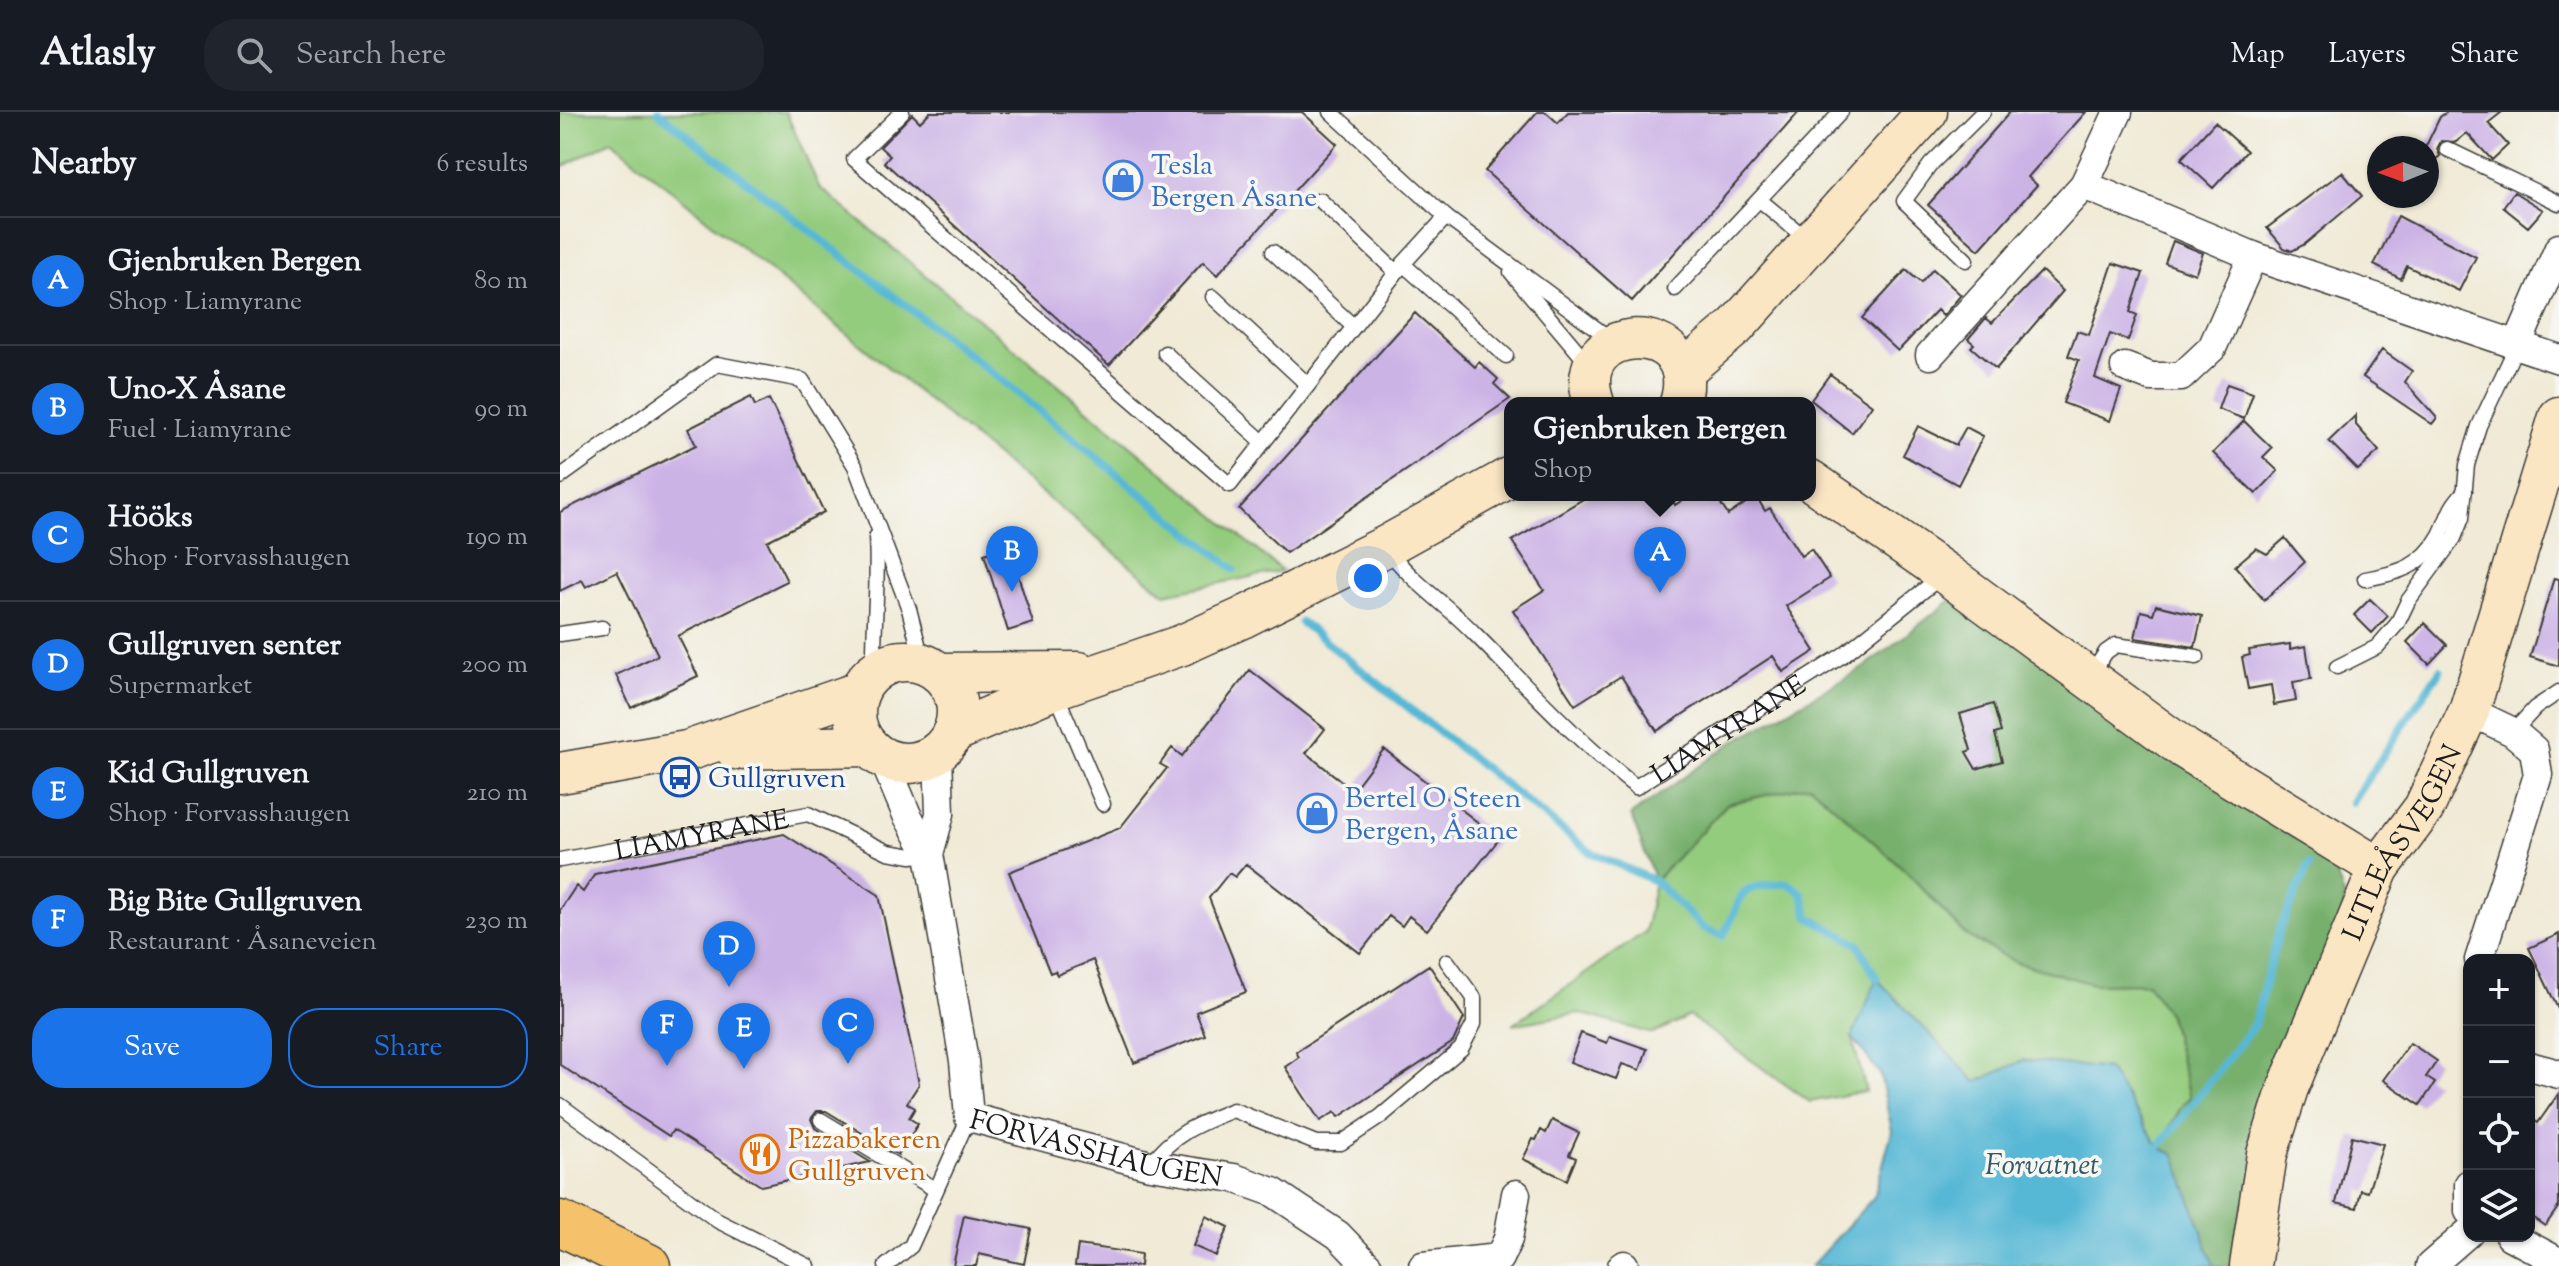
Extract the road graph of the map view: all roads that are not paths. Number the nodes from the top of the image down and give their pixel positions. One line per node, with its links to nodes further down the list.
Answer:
1 (902, 112): 33 (lane)
2 (1331, 112): 12 (lane)
3 (1841, 112): 10 (lane)
4 (1927, 112): 13 (main road)
5 (1983, 112): 18 (lane)
6 (2118, 112): 8 (street)
7 (2447, 149): 11 (lane)
8 (2084, 185): 16 (street); 25 (street)
9 (1320, 200): 19 (lane)
10 (1761, 201): 13 (lane); 20 (lane)
11 (2559, 203)
12 (1446, 217): 17 (lane); 19 (lane)
13 (1811, 243): 30 (main road)
14 (2559, 248): 23 (street)
15 (1273, 252): 22 (lane)
16 (2253, 256): 23 (street); 28 (street)
17 (1501, 259): 29 (lane); 29 (lane)
18 (1966, 260)
19 (1399, 268): 22 (lane); 26 (lane)
20 (1675, 289)
21 (1213, 297): 31 (lane)
22 (1353, 326): 31 (lane)
23 (2518, 343): 27 (street); 37 (lane)
24 (1165, 353): 33 (lane)
25 (1930, 355)
26 (1506, 356)
27 (2559, 359)
28 (2125, 367)
29 (1594, 382): 30 (main road)
30 (1682, 382)
31 (1308, 385): 33 (lane)
32 (2559, 417): 51 (main road, LITLEÅSVEGEN)
33 (1263, 442)
34 (560, 477): 38 (lane)
35 (1494, 484): 39 (main road)
36 (1816, 484): 40 (main road)
37 (2465, 491): 41 (lane); 45 (lane)
38 (876, 525): 46 (lane); 48 (lane)
39 (1386, 546): 40 (lane, LIAMYRANE); 49 (main road)
40 (1945, 573): 47 (main road)
41 (2365, 579)
42 (602, 628): 43 (lane)
43 (560, 634)
44 (2197, 657): 47 (lane)
45 (2337, 667)
46 (932, 668): 48 (main road); 49 (main road); 53 (main road)
47 (2089, 679): 60 (main road)
48 (866, 682): 54 (main road); 55 (main road)
49 (1054, 682): 53 (main road); 57 (lane)
50 (2559, 692): 52 (lane)
51 (2469, 711): 52 (street); 60 (main road, LITLEÅSVEGEN)
52 (2513, 732): 61 (street)
53 (946, 742): 55 (main road); 58 (street, FORVASSHAUGEN)
54 (687, 751): 55 (main road); 56 (main road)
55 (875, 752): 58 (street, FORVASSHAUGEN)
56 (560, 773)
57 (1103, 804)
58 (929, 854): 59 (lane, LIAMYRANE); 66 (street, FORVASSHAUGEN)
59 (560, 860)
60 (2379, 868): 80 (main road, LITLEÅSVEGEN)
61 (2481, 954)
62 (1447, 961): 68 (lane)
63 (2535, 1068): 64 (street)
64 (2559, 1074)
65 (560, 1105): 76 (lane)
66 (969, 1117): 68 (street, FORVASSHAUGEN); 69 (lane)
67 (821, 1120): 69 (lane)
68 (1150, 1165): 78 (street, FORVASSHAUGEN)
69 (936, 1190): 77 (lane)
70 (1516, 1194): 79 (street)
71 (560, 1223): 75 (highway)
72 (2463, 1237): 81 (street)
73 (2521, 1242): 74 (street)
74 (2559, 1262)
75 (648, 1266)
76 (808, 1266)
77 (886, 1266)
78 (1371, 1266)
79 (1423, 1266)
80 (2250, 1266)
81 (2430, 1266)

